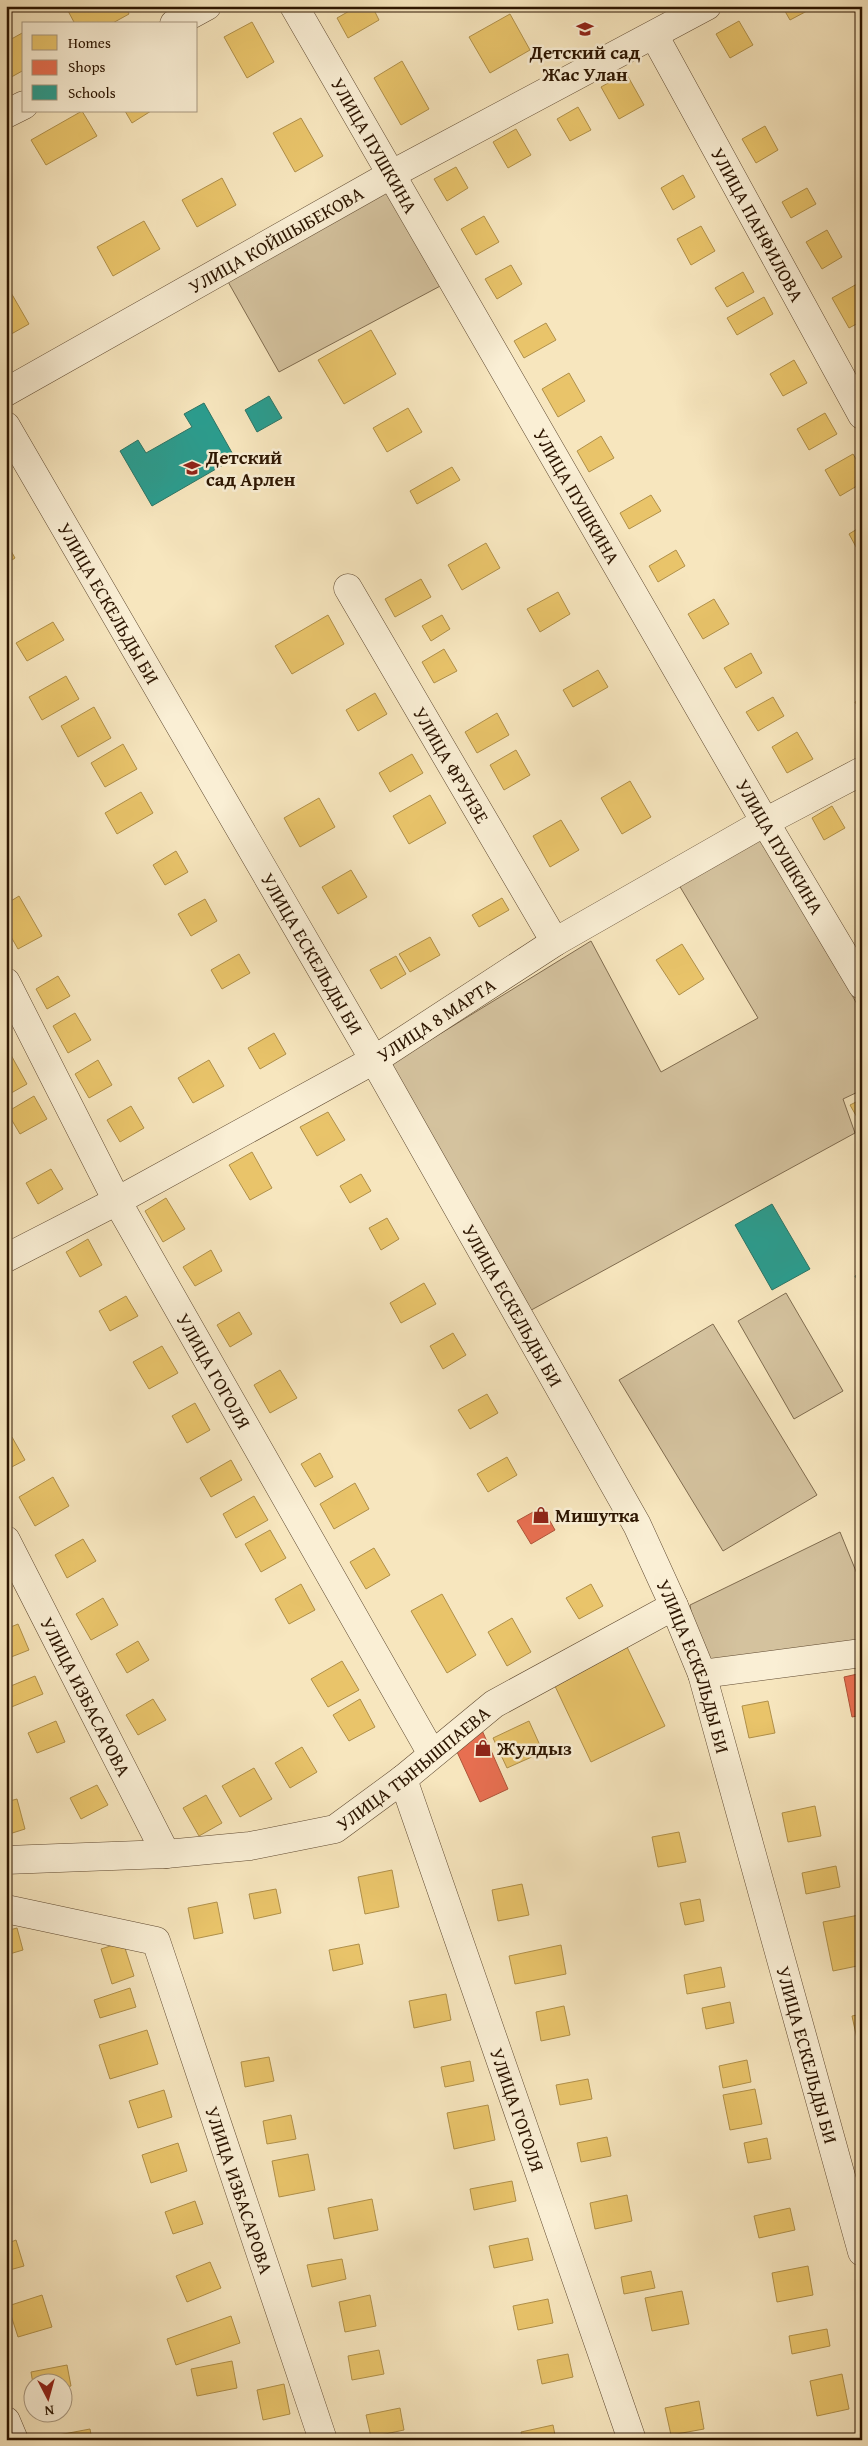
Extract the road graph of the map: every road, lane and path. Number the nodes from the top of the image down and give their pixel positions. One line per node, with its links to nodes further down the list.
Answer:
1 (207, 6): 4 (street)
2 (294, 6): 8 (street, УЛИЦА ПУШКИНА)
3 (707, 6): 5 (street, УЛИЦА КОЙШЫБЕКОВА)
4 (178, 22)
5 (654, 35): 8 (street, УЛИЦА КОЙШЫБЕКОВА); 10 (street, УЛИЦА ПАНФИЛОВА)
6 (22, 106): 7 (street)
7 (6, 114)
8 (392, 174): 9 (street, УЛИЦА КОЙШЫБЕКОВА); 14 (street, УЛИЦА ПУШКИНА)
9 (6, 392)
10 (862, 415)
11 (6, 426): 18 (street, УЛИЦА ЕСКЕЛЬДЫ БИ)
12 (348, 588): 15 (street, УЛИЦА ФРУНЗЕ)
13 (862, 771): 14 (street, УЛИЦА 8 МАРТА)
14 (765, 822): 15 (street, УЛИЦА 8 МАРТА); 17 (street, УЛИЦА ПУШКИНА)
15 (555, 942): 18 (street, УЛИЦА 8 МАРТА)
16 (6, 982): 19 (street, УЛИЦА ГОГОЛЯ)
17 (862, 985)
18 (374, 1060): 19 (street, УЛИЦА 8 МАРТА); 22 (street, УЛИЦА ЕСКЕЛЬДЫ БИ)
19 (117, 1201): 20 (street, УЛИЦА 8 МАРТА); 25 (street, УЛИЦА ГОГОЛЯ)
20 (6, 1258)
21 (6, 1540): 27 (street, УЛИЦА ИЗБАСАРОВА)
22 (674, 1606): 24 (street, УЛИЦА ЕСКЕЛЬДЫ БИ); 25 (street, УЛИЦА ТЫНЫШПАЕВА)
23 (862, 1654): 24 (street)
24 (702, 1674): 30 (street, УЛИЦА ЕСКЕЛЬДЫ БИ)
25 (432, 1754): 26 (street, УЛИЦА ТЫНЫШПАЕВА)
26 (404, 1779): 27 (street, УЛИЦА ТЫНЫШПАЕВА); 34 (street, УЛИЦА ГОГОЛЯ)
27 (166, 1854): 28 (street, УЛИЦА ТЫНЫШПАЕВА)
28 (6, 1860)
29 (6, 1909): 33 (street, УЛИЦА ИЗБАСАРОВА)
30 (862, 2252)
31 (6, 2421): 32 (street)
32 (14, 2440)
33 (323, 2440)
34 (632, 2440)

